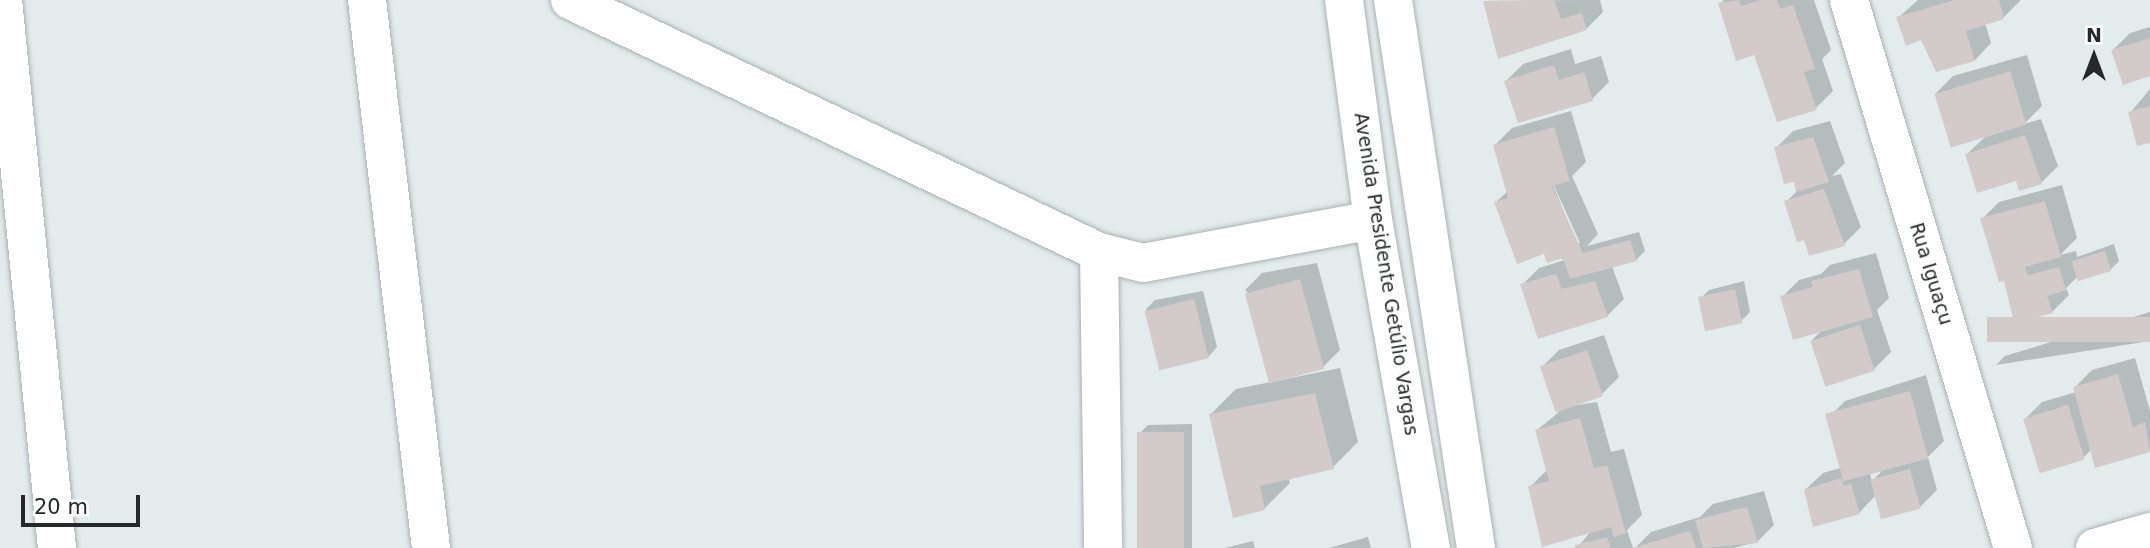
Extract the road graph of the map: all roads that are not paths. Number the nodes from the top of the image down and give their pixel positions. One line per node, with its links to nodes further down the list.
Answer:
1 (3, 0): 10 (street)
2 (367, 0): 11 (street)
3 (570, 0): 8 (street)
4 (1344, 0): 7 (street, Avenida Presidente Getúlio Vargas)
5 (1393, 0): 14 (street)
6 (1849, 0): 15 (street, Rua Iguaçu)
7 (1374, 220): 8 (street); 13 (street, Avenida Presidente Getúlio Vargas)
8 (1099, 252): 12 (street)
9 (2150, 532): 16 (street)
10 (57, 548)
11 (430, 548)
12 (1103, 548)
13 (1431, 548)
14 (1476, 548)
15 (2013, 548)
16 (2095, 548)

